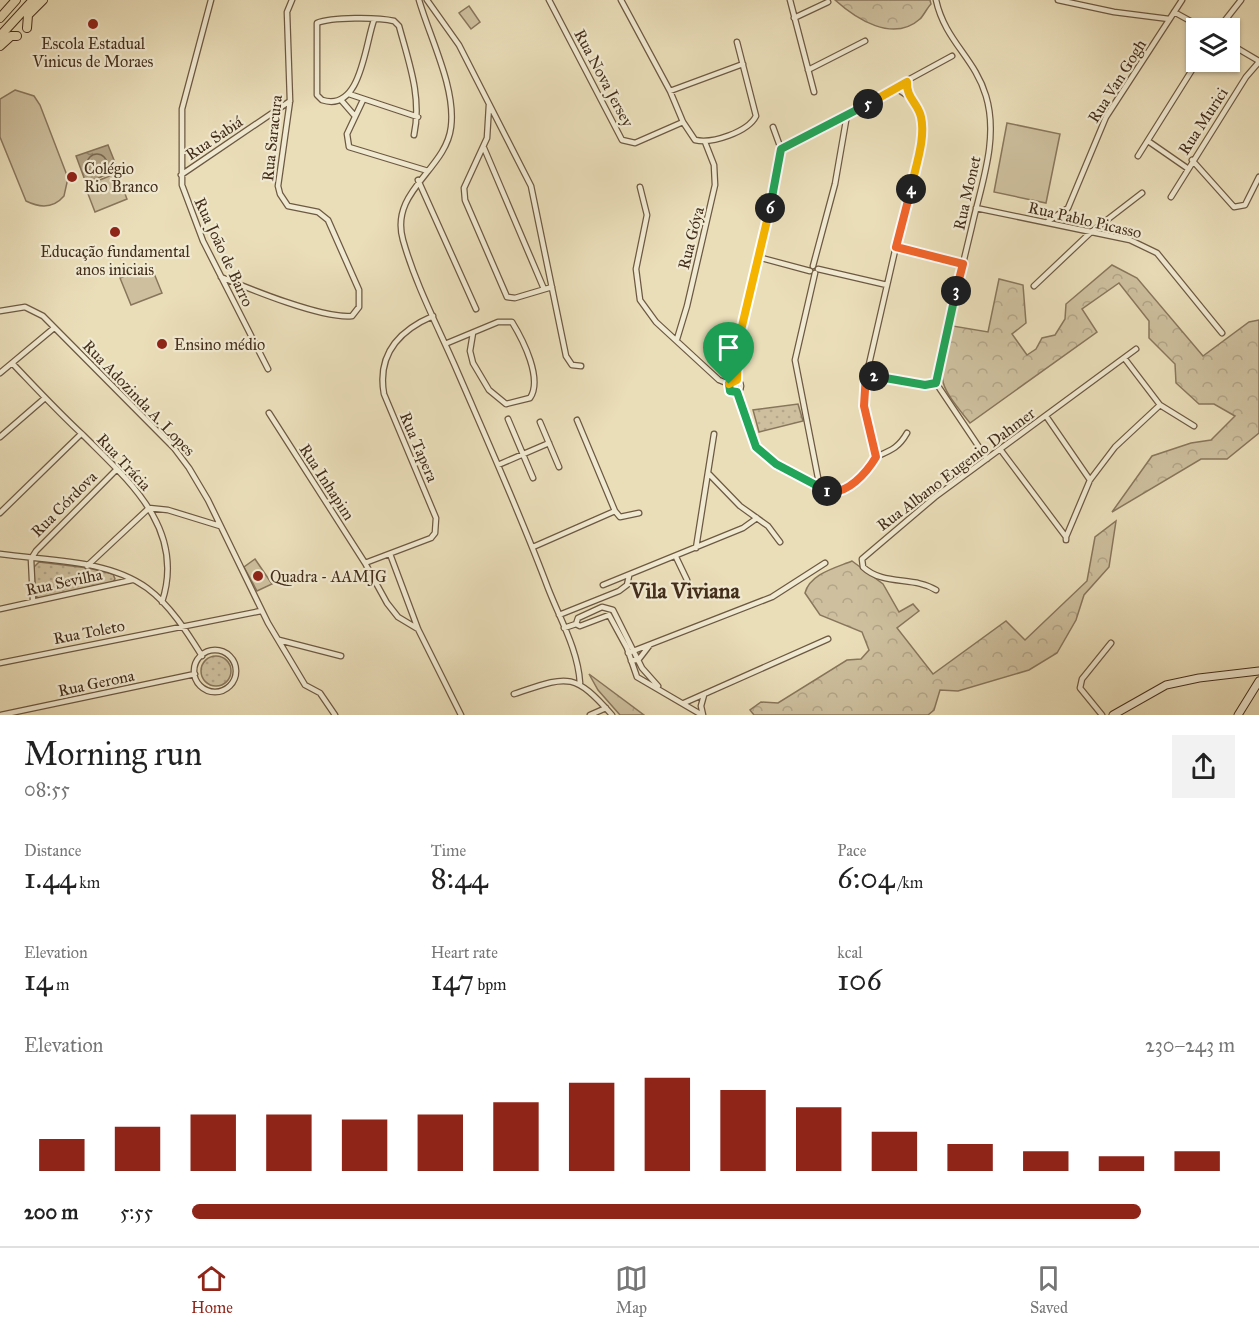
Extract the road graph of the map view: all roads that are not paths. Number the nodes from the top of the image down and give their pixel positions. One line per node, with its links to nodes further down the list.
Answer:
1 (16, 0): 16 (highway)
2 (33, 0): 25 (highway)
3 (43, 0): 24 (highway)
4 (211, 0): 62 (street, Rua João de Barro)
5 (292, 0): 44 (street, Rua Saracura)
6 (419, 0): 61 (street)
7 (427, 0): 45 (street)
8 (549, 0): 50 (street, Rua Nova Jersey)
9 (621, 0): 38 (street)
10 (790, 0): 19 (street)
11 (936, 0): 68 (street, Rua Monet)
12 (1058, 0): 21 (street)
13 (1182, 0): 17 (street, Rua Van Gogh)
14 (1241, 0): 20 (street)
15 (828, 2): 19 (street)
16 (9, 4): 18 (highway)
17 (1174, 12): 21 (street, Rua Van Gogh); 22 (street)
18 (0, 18)
19 (794, 18): 34 (street)
20 (1227, 18)
21 (1169, 19): 69 (street, Rua Van Gogh)
22 (1186, 19)
23 (374, 20): 40 (street); 42 (street); 48 (street)
24 (27, 28)
25 (0, 36)
26 (17, 36): 29 (highway)
27 (865, 41): 34 (street)
28 (737, 42): 33 (street)
29 (0, 46)
30 (1240, 50): 32 (street)
31 (952, 56): 36 (street)
32 (1259, 61): 59 (street, Rua Murici)
33 (743, 64): 38 (street); 55 (street)
34 (808, 70): 39 (street)
35 (1191, 72): 54 (street)
36 (907, 82): 37 (street); 41 (street)
37 (896, 88): 41 (street); 47 (street)
38 (670, 91): 50 (street)
39 (814, 92)
40 (349, 94): 42 (street); 43 (street)
41 (908, 96): 71 (street)
42 (341, 100): 46 (street)
43 (363, 100): 46 (street); 48 (street)
44 (290, 101): 62 (street, Rua Sabiá); 75 (street, Rua Saracura)
45 (489, 102): 56 (street); 78 (street)
46 (354, 115): 61 (street)
47 (847, 115): 49 (street); 52 (street)
48 (418, 117): 53 (street)
49 (837, 120): 52 (street); 57 (street)
50 (683, 122): 55 (street)
51 (773, 127): 57 (street)
52 (845, 129): 74 (street)
53 (414, 135)
54 (1148, 141): 58 (street); 60 (street)
55 (705, 142): 86 (street, Rua Góya)
56 (484, 148): 79 (street); 79 (street)
57 (781, 149): 72 (street)
58 (1138, 156)
59 (1192, 160): 60 (street, Rua Murici); 63 (street)
60 (1187, 168): 67 (street, Rua Murici)
61 (428, 171): 64 (street)
62 (181, 175): 75 (street, Rua João de Barro)
63 (1259, 177)
64 (418, 180): 80 (street); 82 (street)
65 (640, 188): 86 (street)
66 (1142, 193): 70 (street)
67 (1171, 197)
68 (976, 208): 69 (street, Rua Pablo Picasso); 73 (street, Rua Monet)
69 (1047, 222): 70 (street, Rua Pablo Picasso)
70 (1090, 233): 77 (street); 85 (street, Rua Pablo Picasso)
71 (896, 247): 73 (street); 76 (street)
72 (758, 257): 74 (street); 95 (street)
73 (963, 264): 96 (street, Rua Monet)
74 (814, 270): 76 (street); 122 (street)
75 (221, 277): 92 (street, Rua João de Barro)
76 (887, 285): 94 (street)
77 (1034, 286)
78 (552, 287): 79 (street); 91 (street)
79 (544, 289)
80 (476, 309)
81 (0, 311): 83 (street, Rua Adozinda A. Lopes)
82 (433, 316): 87 (street); 133 (street, Rua Tapera)
83 (54, 328): 90 (street); 128 (street, Rua Adozinda A. Lopes)
84 (473, 333): 84 (street); 87 (street)
85 (1222, 333)
86 (677, 339): 97 (street)
87 (445, 345): 116 (street)
88 (1136, 349): 89 (street, Rua Albano Eugenio Dahmer)
89 (1125, 359): 100 (street); 102 (street, Rua Albano Eugenio Dahmer)
90 (12, 363): 93 (street); 99 (street, Rua Trácia)
91 (581, 366)
92 (268, 369)
93 (0, 373)
94 (866, 374): 96 (street); 114 (street)
95 (737, 380): 97 (street); 98 (street)
96 (936, 383): 115 (street)
97 (729, 384): 98 (street)
98 (737, 392): 122 (street)
99 (45, 398): 108 (street, Rua Trácia); 110 (street)
100 (1160, 405): 106 (street); 121 (street)
101 (269, 413): 136 (street, Rua Inhapim)
102 (1046, 416): 112 (street, Rua Albano Eugenio Dahmer); 121 (street)
103 (508, 419): 113 (street)
104 (578, 420): 124 (street)
105 (540, 422): 111 (street)
106 (1194, 426)
107 (907, 433): 114 (street)
108 (81, 434): 118 (street, Rua Trácia); 125 (street)
109 (714, 434): 119 (street)
110 (0, 437)
111 (549, 443): 113 (street); 117 (street)
112 (1000, 449): 115 (street, Rua Albano Eugenio Dahmer); 121 (street)
113 (522, 454): 116 (street); 120 (street)
114 (876, 457): 122 (street)
115 (987, 459): 143 (street, Rua Albano Eugenio Dahmer)
116 (498, 465): 130 (street)
117 (559, 467)
118 (117, 468): 123 (street, Rua Trácia); 135 (street, Rua Córdova)
119 (709, 474): 127 (street); 131 (street)
120 (533, 478)
121 (1090, 480)
122 (820, 488)
123 (149, 508): 128 (street); 138 (street); 145 (street, Rua Trácia)
124 (615, 511): 126 (street); 130 (street)
125 (0, 513)
126 (639, 513)
127 (757, 518): 129 (street); 131 (street)
128 (220, 526): 147 (street, Rua Adozinda A. Lopes)
129 (780, 542)
130 (533, 547): 148 (street)
131 (696, 548): 134 (street)
132 (0, 554): 135 (street)
133 (390, 554): 136 (street, Rua Tapera); 154 (street)
134 (676, 556): 139 (street); 141 (street)
135 (31, 559): 138 (street); 144 (street)
136 (365, 563): 154 (street, Rua Inhapim)
137 (825, 563): 158 (street)
138 (87, 566): 140 (street)
139 (629, 576): 142 (street); 148 (street)
140 (133, 580): 144 (street, Rua Sevilha); 145 (street)
141 (687, 580)
142 (603, 585)
143 (936, 590)
144 (33, 601): 146 (street, Rua Sevilha)
145 (162, 602): 152 (street)
146 (0, 609)
147 (261, 611): 152 (street, Rua Toleto); 156 (street, Rua Adozinda A. Lopes)
148 (558, 615): 153 (street)
149 (581, 617): 150 (street); 151 (street); 159 (street)
150 (576, 624): 151 (street); 153 (street)
151 (585, 624): 159 (street)
152 (182, 626): 160 (street); 164 (street, Rua Toleto)
153 (564, 628): 170 (street)
154 (418, 629): 178 (street)
155 (828, 639): 173 (street)
156 (279, 640): 161 (street); 177 (street, Rua Adozinda A. Lopes)
157 (1111, 643): 182 (street)
158 (649, 646): 159 (street); 162 (street)
159 (631, 652): 162 (street); 163 (street)
160 (202, 656): 166 (street); 166 (street)
161 (341, 656)
162 (639, 659): 163 (street); 167 (street)
163 (631, 661): 168 (street)
164 (0, 663)
165 (1259, 671): 183 (street)
166 (195, 674): 176 (street, Rua Gerona)
167 (647, 675): 168 (street); 171 (street)
168 (637, 678): 171 (street)
169 (1259, 681): 184 (street)
170 (580, 683): 172 (street); 175 (street)
171 (660, 688): 174 (street)
172 (514, 693)
173 (705, 694): 174 (street); 181 (street)
174 (684, 703): 181 (street)
175 (606, 708): 179 (street); 180 (street)
176 (1, 715)
177 (335, 715)
178 (461, 715)
179 (590, 715)
180 (612, 715)
181 (702, 715)
182 (1102, 715)
183 (1113, 715)
184 (1238, 715)

